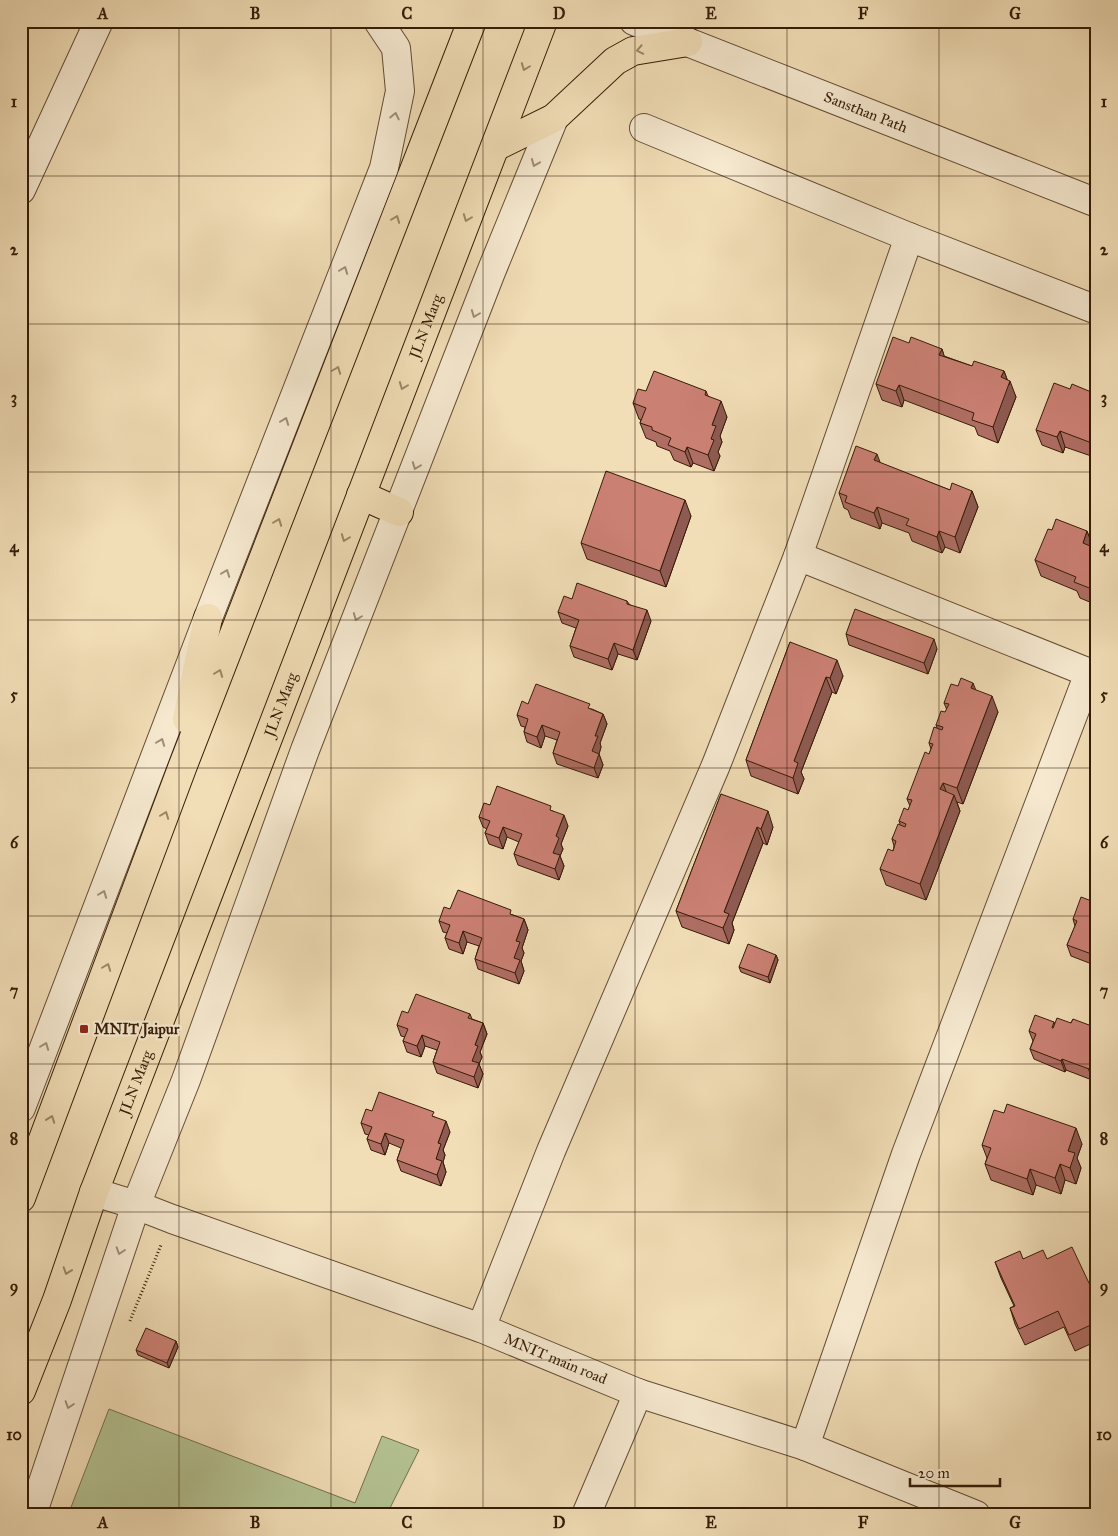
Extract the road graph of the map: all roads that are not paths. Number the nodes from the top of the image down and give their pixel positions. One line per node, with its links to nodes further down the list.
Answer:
1 (99, 21): 11 (street)
2 (378, 21): 18 (street, one-way to 2)
3 (472, 21): 20 (main road, one-way to 3)
4 (543, 21): 10 (main road, JLN Marg, one-way to 10)
5 (634, 21): 7 (street, Sansthan Path)
6 (667, 21): 7 (street)
7 (688, 42): 8 (main road, one-way to 8); 12 (street, Sansthan Path)
8 (554, 118): 10 (main road); 16 (street, one-way to 16)
9 (644, 128): 13 (street)
10 (495, 147): 15 (main road, JLN Marg, one-way to 15)
11 (21, 190)
12 (1097, 203)
13 (910, 237): 14 (street); 17 (street)
14 (1097, 310)
15 (361, 495): 16 (main road); 23 (main road, JLN Marg, one-way to 23)
16 (399, 512): 25 (street, one-way to 25)
17 (798, 556): 19 (street); 26 (street)
18 (208, 618): 20 (main road); 21 (street, one-way to 18)
19 (1093, 674): 29 (street)
20 (182, 768): 22 (main road, one-way to 20)
21 (21, 1108)
22 (28, 1163): 24 (main road)
23 (94, 1192): 25 (street, MNIT main road); 27 (main road, JLN Marg, one-way to 27)
24 (21, 1198)
25 (136, 1205): 26 (street, MNIT main road); 30 (street, one-way to 30)
26 (481, 1328): 28 (street, MNIT main road)
27 (21, 1391)
28 (638, 1393): 29 (street, MNIT main road); 31 (street)
29 (805, 1446): 32 (street, MNIT main road)
30 (32, 1515)
31 (586, 1515)
32 (976, 1515)

